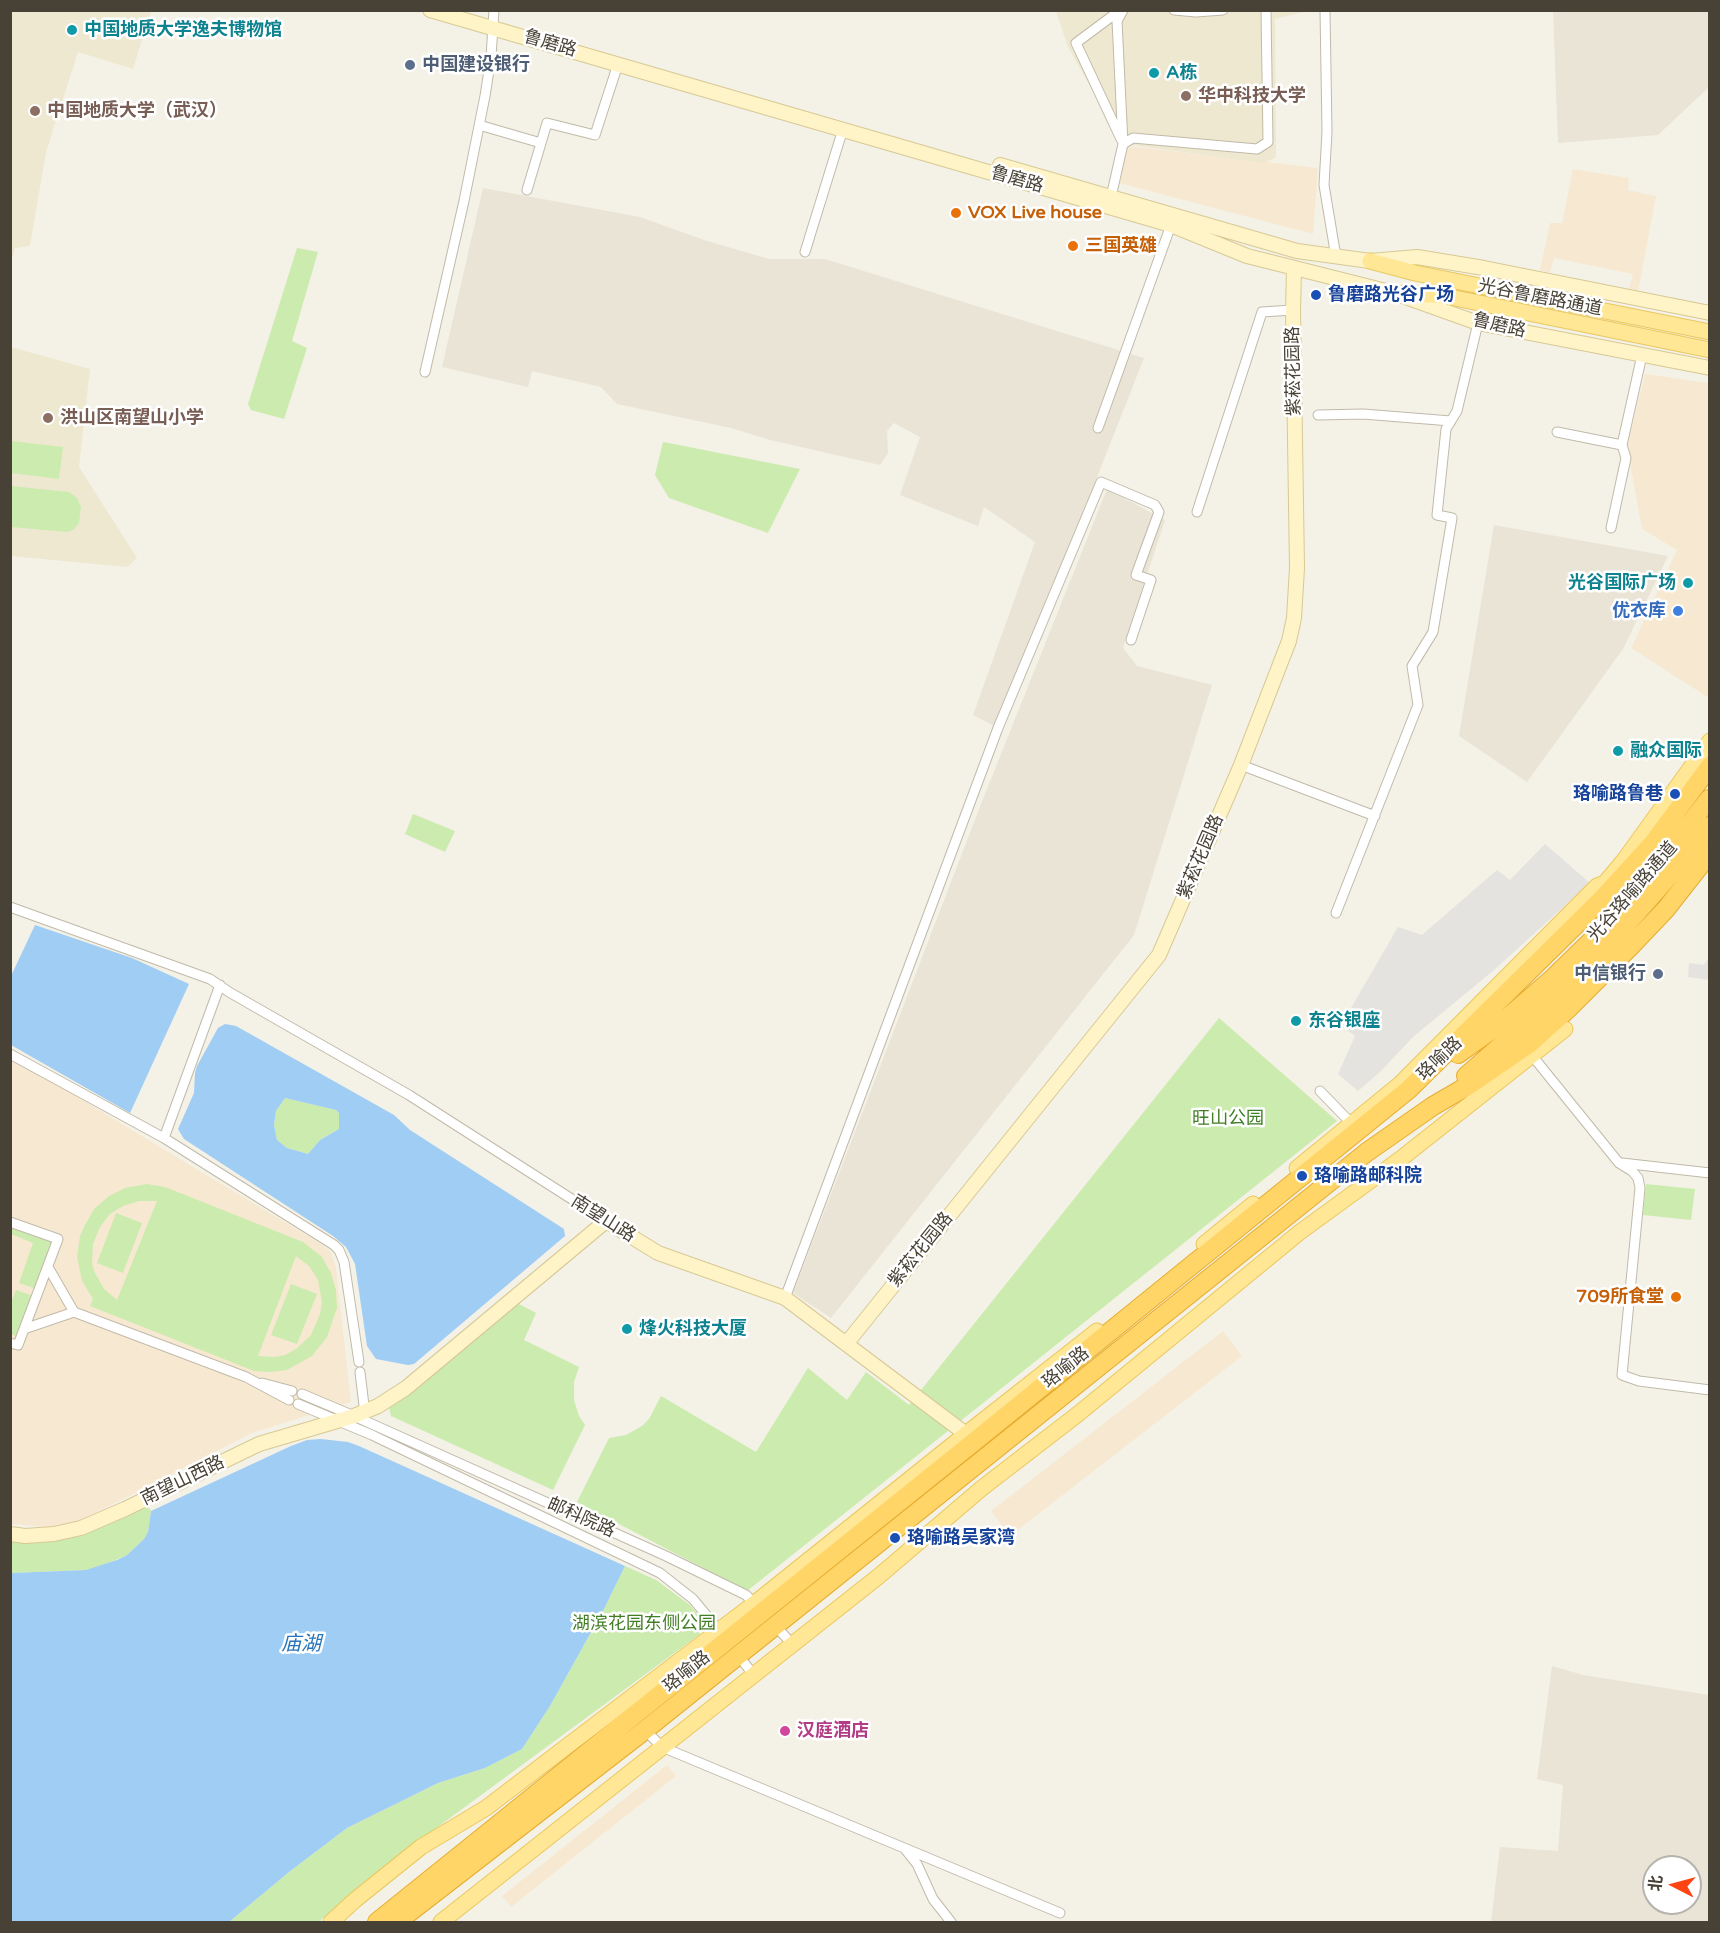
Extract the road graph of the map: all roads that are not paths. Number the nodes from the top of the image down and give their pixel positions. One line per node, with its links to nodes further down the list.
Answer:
1 (430, 10): 8 (main road, 鲁磨路)
2 (462, 10): 8 (main road, 鲁磨路)
3 (1122, 10): 13 (street); 13 (street)
4 (1174, 10): 5 (street)
5 (1223, 10)
6 (1266, 10): 13 (street)
7 (1325, 10): 18 (street)
8 (493, 19): 9 (main road, 鲁磨路); 10 (street); 15 (main road, 鲁磨路)
9 (618, 64): 11 (main road, 鲁磨路); 12 (street)
10 (479, 125): 12 (street); 29 (street)
11 (843, 129): 16 (main road, 鲁磨路); 17 (street)
12 (541, 143): 14 (street)
13 (1123, 144): 15 (street)
14 (527, 190)
15 (1111, 197): 18 (main road, 鲁磨路)
16 (1171, 225): 20 (main road, 鲁磨路); 32 (street)
17 (805, 252)
18 (1335, 257): 19 (main road, 鲁磨路)
19 (1370, 261): 23 (main road, 鲁磨路); 25 (main road, 光谷鲁磨路通道)
20 (1294, 269): 21 (main road, 鲁磨路); 22 (main road, 紫菘花园路)
21 (1394, 293): 24 (main road, 鲁磨路); 26 (main road, 光谷鲁磨路通道)
22 (1293, 310): 35 (street); 39 (main road, 紫菘花园路)
23 (1710, 313)
24 (1478, 322): 27 (main road, 鲁磨路); 31 (street)
25 (1710, 332)
26 (1710, 350)
27 (1641, 355): 28 (main road, 鲁磨路); 34 (street)
28 (1710, 368)
29 (425, 372)
30 (1318, 415): 31 (street)
31 (1451, 421): 42 (street)
32 (1098, 428)
33 (1557, 432): 34 (street)
34 (1622, 445): 36 (street)
35 (1197, 512)
36 (1611, 528)
37 (1131, 640): 61 (street)
38 (1710, 741): 54 (main road)
39 (1241, 765): 42 (street); 65 (main road, 紫菘花园路)
40 (1710, 766): 51 (highway, 珞喻路)
41 (1709, 799): 51 (highway, 光谷珞喻路通道)
42 (1374, 816): 46 (street)
43 (1710, 826): 53 (highway, 光谷珞喻路通道)
44 (1710, 853): 49 (highway, 珞喻路)
45 (10, 907): 47 (street, 南望山路)
46 (1336, 913)
47 (220, 986): 55 (street); 58 (street, 南望山路)
48 (1565, 1029): 49 (main road)
49 (1528, 1051): 53 (highway, 珞喻路); 56 (street); 76 (main road)
50 (10, 1054): 55 (street)
51 (1408, 1090): 54 (highway, 珞喻路)
52 (1320, 1091): 54 (street)
53 (1433, 1106): 74 (highway, 珞喻路)
54 (1355, 1127): 71 (highway, 珞喻路)
55 (164, 1138): 68 (street)
56 (1619, 1163): 57 (street); 66 (street)
57 (1710, 1173)
58 (606, 1221): 61 (main road, 南望山路); 68 (main road, 南望山西路)
59 (10, 1222): 60 (street)
60 (48, 1267): 62 (street); 63 (street)
61 (785, 1298): 65 (main road, 南望山路)
62 (74, 1312): 63 (street); 67 (street)
63 (24, 1329): 64 (street)
64 (10, 1342)
65 (846, 1344): 71 (main road, 南望山路)
66 (1710, 1390)
67 (295, 1397): 68 (street, 邮科院路); 69 (street)
68 (362, 1416): 69 (main road, 南望山西路); 70 (street); 73 (street, 邮科院路)
69 (338, 1420): 70 (street); 72 (main road, 南望山西路)
70 (363, 1431): 75 (street)
71 (970, 1437): 73 (highway, 珞喻路)
72 (10, 1534)
73 (759, 1607): 74 (street, 邮科院路); 75 (highway, 珞喻路)
74 (775, 1626): 76 (street, 邮科院路); 77 (highway, 珞喻路)
75 (723, 1635): 77 (street); 83 (main road); 84 (highway, 珞喻路)
76 (792, 1644): 78 (main road)
77 (738, 1655): 78 (street); 79 (highway, 珞喻路)
78 (753, 1674): 80 (main road)
79 (645, 1730): 80 (street); 85 (highway, 珞喻路)
80 (662, 1747): 81 (street); 86 (main road)
81 (904, 1848): 82 (street); 87 (street)
82 (1060, 1913)
83 (331, 1923)
84 (377, 1923)
85 (397, 1923)
86 (441, 1923)
87 (951, 1923)

